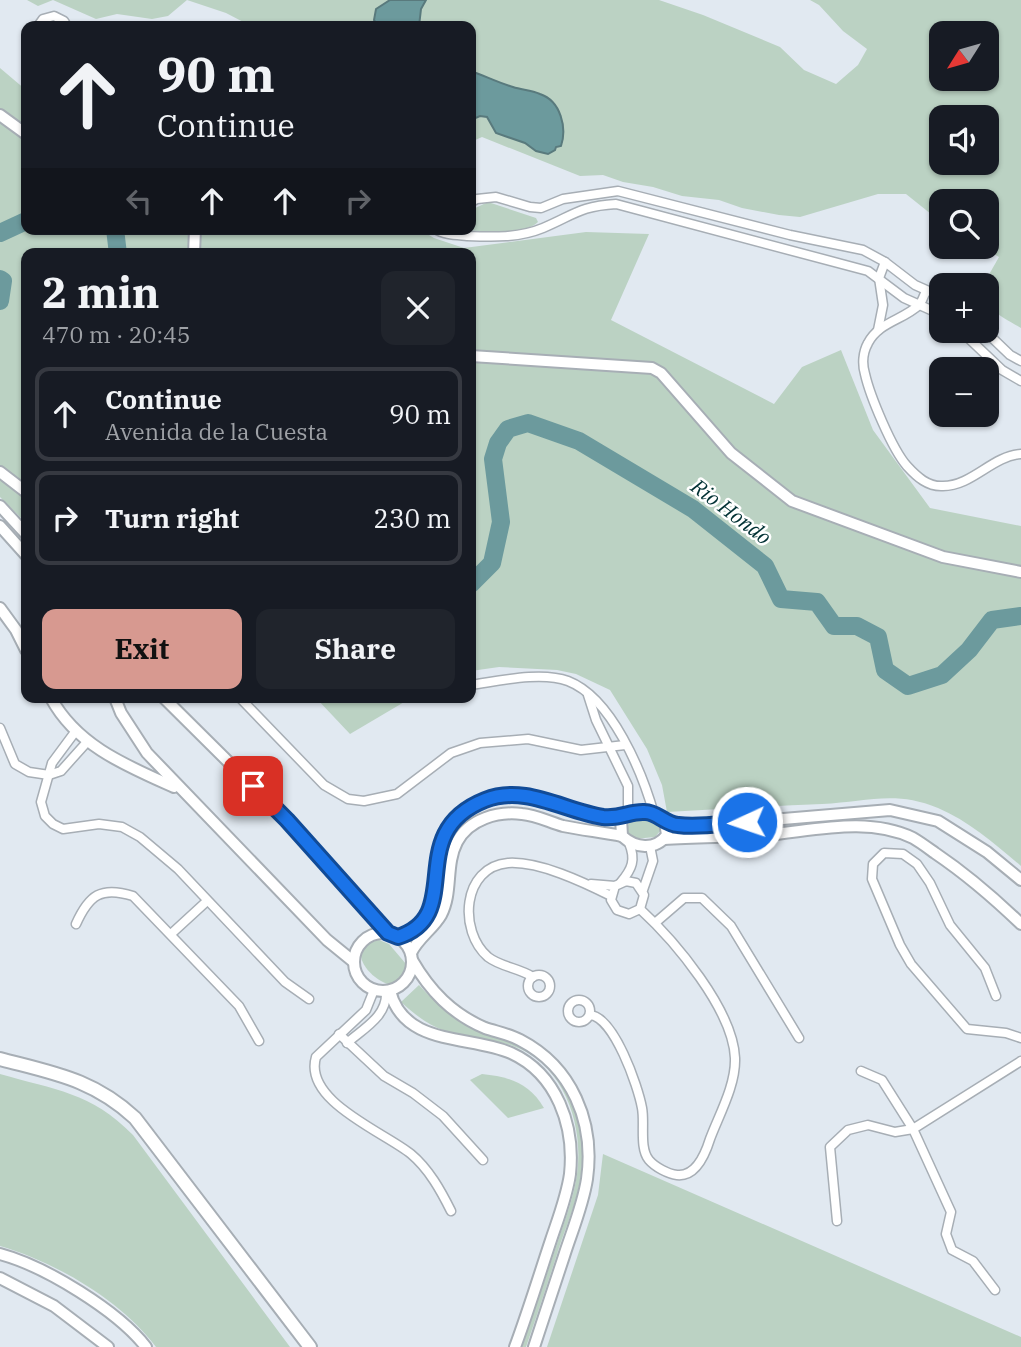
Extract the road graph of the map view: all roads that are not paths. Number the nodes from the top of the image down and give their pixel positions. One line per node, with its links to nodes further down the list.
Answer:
1 (42, 21): 2 (street)
2 (64, 21)
3 (0, 115): 4 (main road)
4 (21, 130)
5 (476, 200): 6 (street)
6 (541, 208): 7 (street); 9 (street)
7 (545, 227): 8 (street); 10 (street)
8 (476, 234)
9 (885, 262): 10 (street); 11 (street)
10 (879, 278): 13 (street); 15 (street)
11 (926, 291): 12 (street); 13 (street)
12 (929, 292)
13 (920, 304): 14 (street); 15 (street)
14 (929, 308)
15 (878, 330): 21 (street)
16 (974, 343): 20 (street)
17 (998, 343): 19 (street)
18 (476, 356): 28 (main road)
19 (1021, 361)
20 (1021, 381)
21 (1021, 454)
22 (0, 472): 23 (main road)
23 (21, 488)
24 (0, 506): 26 (main road)
25 (0, 526): 27 (main road)
26 (21, 529)
27 (21, 549)
28 (1021, 572)
29 (0, 608): 30 (main road)
30 (21, 640)
31 (476, 684): 32 (street)
32 (587, 692): 40 (street); 41 (street)
33 (54, 703): 38 (main road)
34 (118, 703): 43 (main road)
35 (169, 703): 61 (main road)
36 (245, 703): 41 (street)
37 (0, 728): 42 (street)
38 (75, 732): 39 (main road); 42 (street)
39 (87, 742): 42 (street); 43 (main road)
40 (625, 745): 41 (street); 44 (street)
41 (609, 747): 45 (street)
42 (49, 775): 55 (street)
43 (180, 789): 63 (main road)
44 (654, 814): 45 (main road); 46 (main road)
45 (625, 816): 47 (main road); 61 (main road)
46 (664, 822): 48 (main road); 50 (main road)
47 (625, 839): 49 (main road); 52 (street); 62 (main road)
48 (664, 839): 49 (main road); 59 (main road)
49 (650, 846): 53 (street)
50 (1021, 880)
51 (584, 883): 52 (street); 54 (street); 64 (street)
52 (618, 884): 53 (street); 54 (street)
53 (643, 890): 56 (street)
54 (611, 897): 56 (street)
55 (207, 901): 60 (street); 67 (street)
56 (640, 909): 57 (street)
57 (655, 923): 68 (street); 70 (street)
58 (76, 924): 60 (street)
59 (1021, 924)
60 (171, 934): 72 (street)
61 (393, 935): 62 (main road); 63 (main road)
62 (412, 957): 65 (main road); 88 (main road)
63 (354, 962): 65 (main road)
64 (533, 977)
65 (383, 991): 69 (street); 73 (street); 87 (main road)
66 (996, 996): 71 (street)
67 (309, 999)
68 (590, 1015)
69 (340, 1034): 73 (street); 79 (street)
70 (799, 1038)
71 (1021, 1038)
72 (259, 1041)
73 (347, 1043): 78 (street)
74 (0, 1059): 86 (main road)
75 (1021, 1061): 77 (street)
76 (861, 1071): 77 (street)
77 (914, 1129): 80 (street); 83 (street)
78 (484, 1160)
79 (451, 1211)
80 (837, 1220)
81 (0, 1254): 85 (main road)
82 (0, 1278): 84 (main road)
83 (995, 1290)
84 (108, 1347)
85 (146, 1347)
86 (310, 1347)
87 (515, 1347)
88 (534, 1347)

